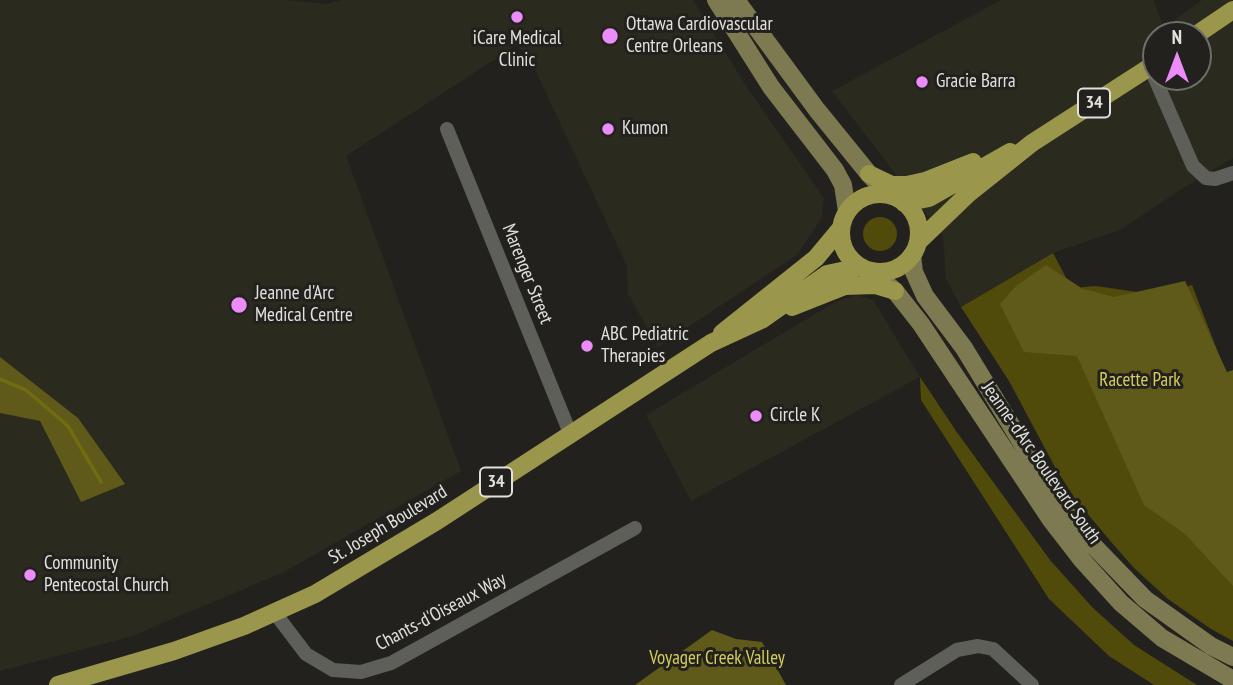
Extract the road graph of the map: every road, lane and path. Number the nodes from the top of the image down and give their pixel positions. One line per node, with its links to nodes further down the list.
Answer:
1 (716, 0): 13 (main road)
2 (736, 0): 11 (main road)
3 (1233, 10): 4 (main road)
4 (1212, 24)
5 (1142, 72): 8 (main road, 34)
6 (1164, 91): 10 (street)
7 (447, 129): 19 (street, Marenger Street)
8 (1032, 143): 9 (main road, 34); 14 (main road, 34)
9 (1000, 156): 11 (main road); 12 (main road, 34)
10 (1233, 173)
11 (869, 174): 12 (main road)
12 (897, 199): 13 (main road, 34); 14 (main road)
13 (844, 220): 15 (main road); 18 (main road, St. Joseph Boulevard / 34)
14 (915, 248): 15 (main road, 34); 22 (main road, Jeanne-d'Arc Boulevard South)
15 (866, 269): 16 (main road, Jeanne-d'Arc Boulevard South); 17 (main road, St. Joseph Boulevard / 34)
16 (895, 291): 17 (main road); 23 (main road, Jeanne-d'Arc Boulevard South)
17 (763, 319): 18 (main road, St. Joseph Boulevard / 34)
18 (711, 343): 19 (main road, St. Joseph Boulevard / 34)
19 (570, 433): 21 (main road, St. Joseph Boulevard / 34)
20 (635, 528): 21 (street, Chants-d'Oiseaux Way)
21 (275, 613): 24 (main road, St. Joseph Boulevard / 34)
22 (1233, 657)
23 (1233, 680)
24 (58, 685)
25 (901, 685): 26 (street)
26 (1032, 685)

